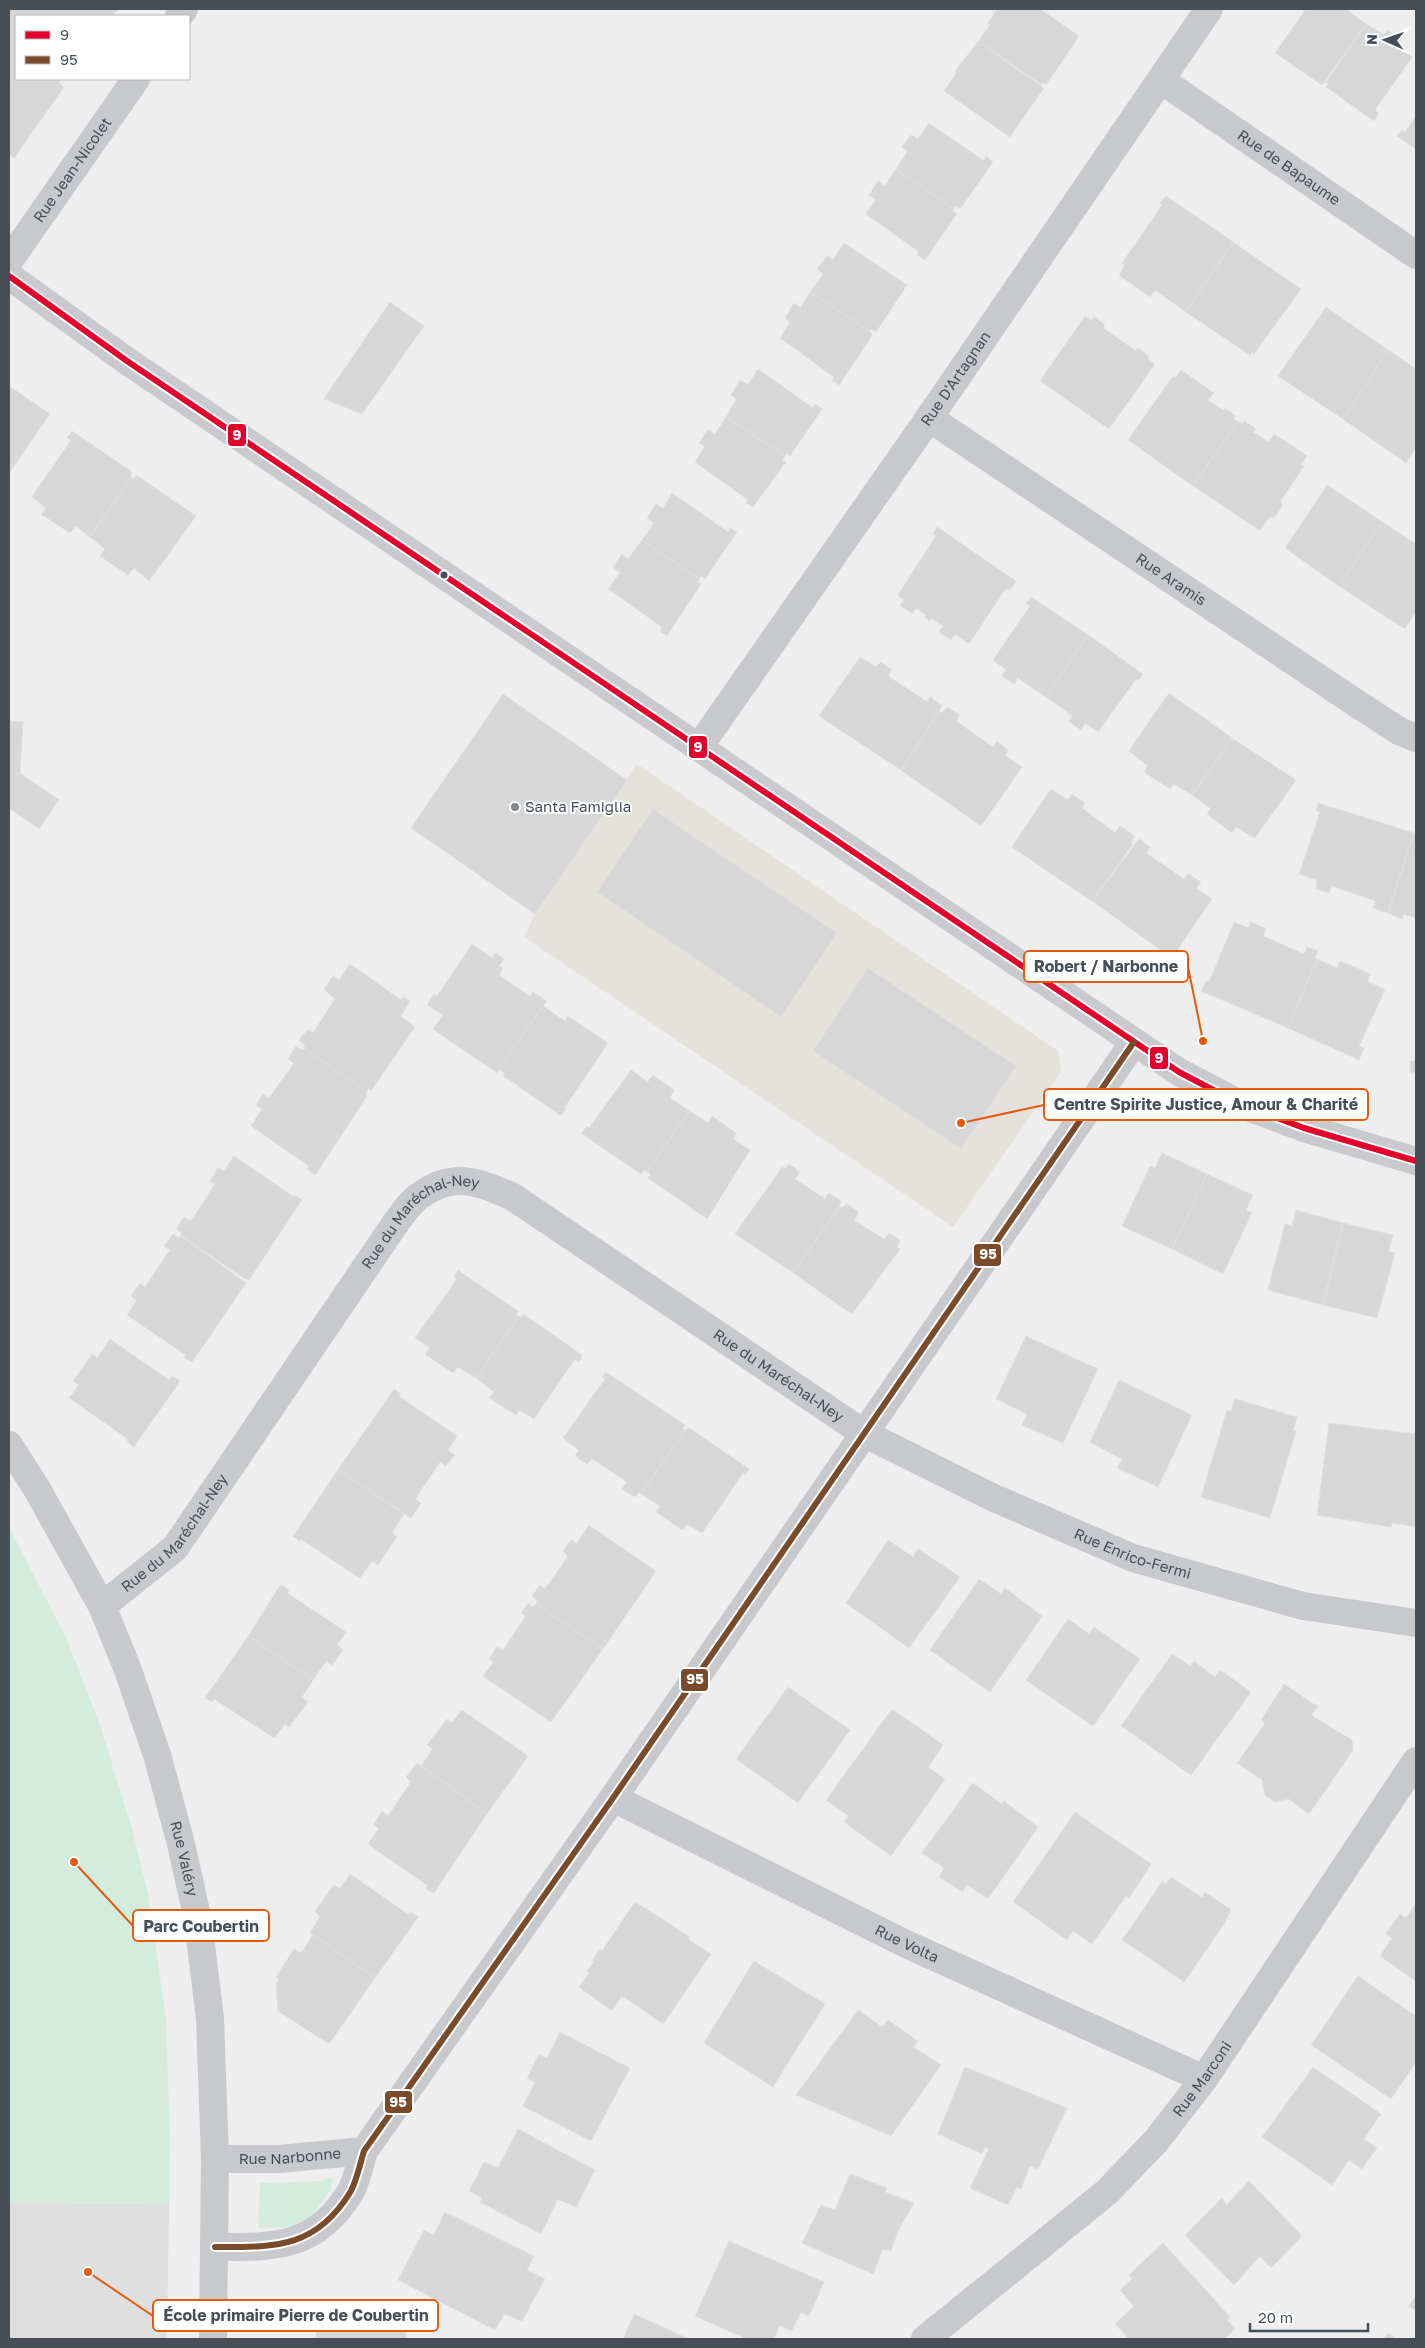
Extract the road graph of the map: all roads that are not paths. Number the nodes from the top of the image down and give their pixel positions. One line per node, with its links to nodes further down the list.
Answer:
1 (1209, 9): 3 (street, Rue D'Artagnan)
2 (135, 80): 5 (street, Rue Jean-Nicolet)
3 (1161, 80): 4 (street, Rue de Bapaume); 7 (street, Rue D'Artagnan)
4 (1416, 256)
5 (9, 261)
6 (9, 276): 9 (street)
7 (930, 418): 8 (street, Rue Aramis); 9 (street, Rue D'Artagnan)
8 (1416, 738)
9 (699, 746): 10 (street)
10 (1134, 1042): 11 (street); 12 (street, Rue Narbonne)
11 (1416, 1161)
12 (865, 1434): 14 (street, Rue du Maréchal-Ney); 15 (street, Rue Enrico-Fermi); 17 (street, Rue Narbonne)
13 (9, 1445): 14 (street, Rue Valéry)
14 (102, 1606): 20 (street, Rue Valéry)
15 (1416, 1623)
16 (1416, 1762): 18 (street, Rue Marconi)
17 (613, 1798): 18 (street, Rue Volta); 19 (street, Rue Narbonne)
18 (1204, 2079): 23 (street, Rue Marconi)
19 (364, 2151): 20 (street, Rue Narbonne); 21 (street, Rue Narbonne)
20 (215, 2159): 21 (street, Rue Valéry)
21 (215, 2246): 22 (street, Rue Valéry)
22 (213, 2339)
23 (924, 2339)

